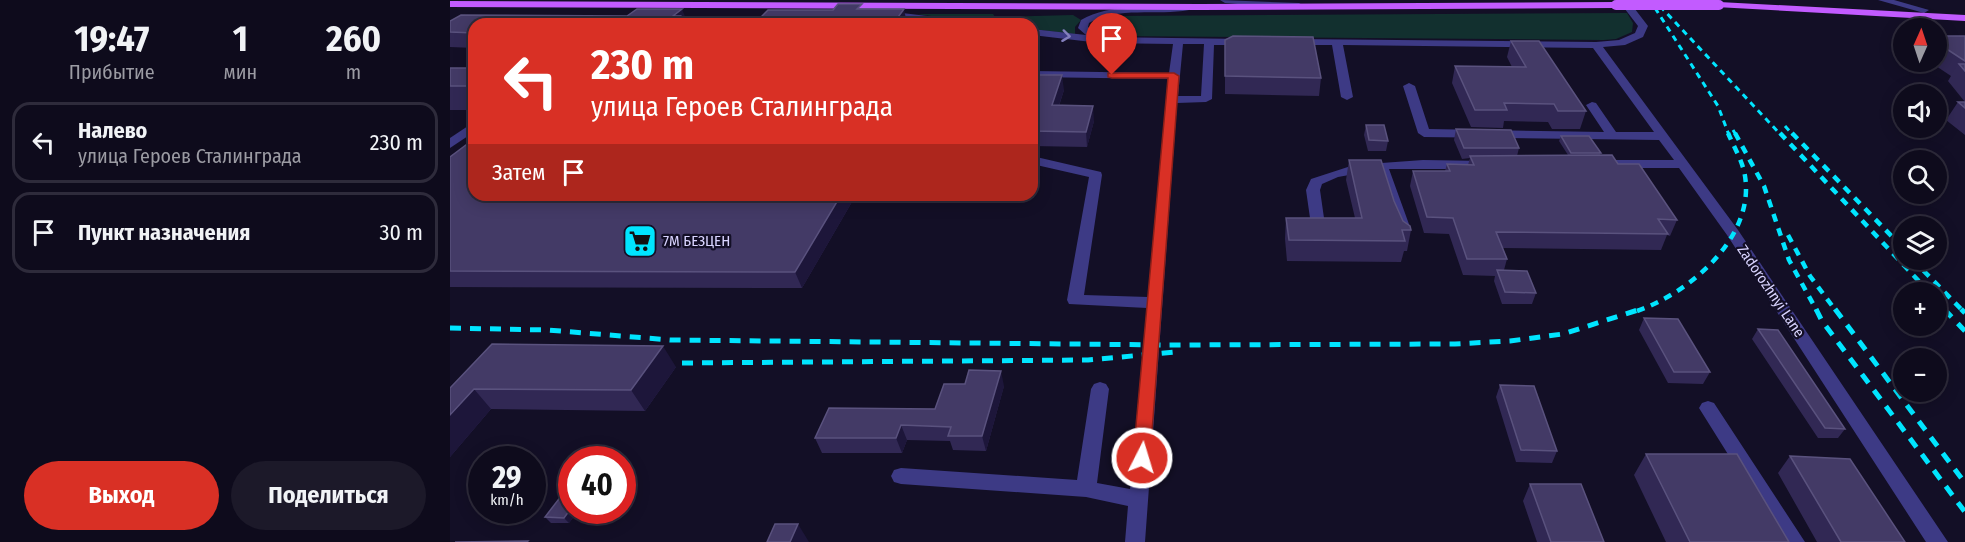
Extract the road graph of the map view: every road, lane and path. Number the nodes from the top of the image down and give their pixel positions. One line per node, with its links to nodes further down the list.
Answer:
1 (1054, 0): 12 (main road)
2 (1110, 0): 15 (main road)
3 (1225, 0): 17 (street)
4 (1752, 0): 13 (main road)
5 (1828, 0): 18 (main road)
6 (1883, 0): 18 (street)
7 (966, 2): 12 (main road); 14 (main road)
8 (1619, 2): 13 (main road, bridge); 17 (main road); 30 (street)
9 (830, 3): 11 (main road); 14 (main road)
10 (450, 4): 11 (main road)
11 (759, 5): 20 (street)
12 (1010, 5): 15 (main road)
13 (1719, 5): 22 (main road)
14 (844, 6): 21 (street)
15 (1141, 6): 16 (main road)
16 (1199, 7): 17 (main road); 24 (street)
17 (1308, 7)
18 (1924, 10): 19 (main road)
19 (1965, 12)
20 (744, 18)
21 (920, 18)
22 (1965, 18)
23 (1038, 33): 24 (street, one-way to 24)
24 (1100, 40): 25 (street)
25 (1178, 41): 26 (street); 32 (street)
26 (1209, 42): 27 (street); 35 (street)
27 (1256, 42)
28 (1279, 42): 29 (street)
29 (1337, 43): 30 (street); 34 (street)
30 (1596, 45): 39 (street, Zadorozhnyi Lane)
31 (1038, 74): 32 (street)
32 (1174, 76): 35 (street)
33 (1409, 86): 38 (street)
34 (1347, 96)
35 (1172, 100): 48 (street)
36 (1592, 105): 38 (street)
37 (468, 130): 40 (street)
38 (1612, 136): 39 (street)
39 (1661, 136): 43 (street, Zadorozhnyi Lane)
40 (450, 144)
41 (1038, 161): 48 (street)
42 (1593, 164): 43 (street)
43 (1682, 164): 56 (street, Zadorozhnyi Lane)
44 (1498, 165): 45 (street)
45 (1382, 166): 46 (street); 47 (street)
46 (1317, 218)
47 (1408, 241)
48 (1155, 303): 53 (street)
49 (1100, 389): 52 (street)
50 (1708, 408): 55 (street)
51 (901, 476): 52 (street)
52 (1086, 489): 53 (street)
53 (1138, 499): 54 (street)
54 (1135, 542)
55 (1795, 542)
56 (1938, 542)

